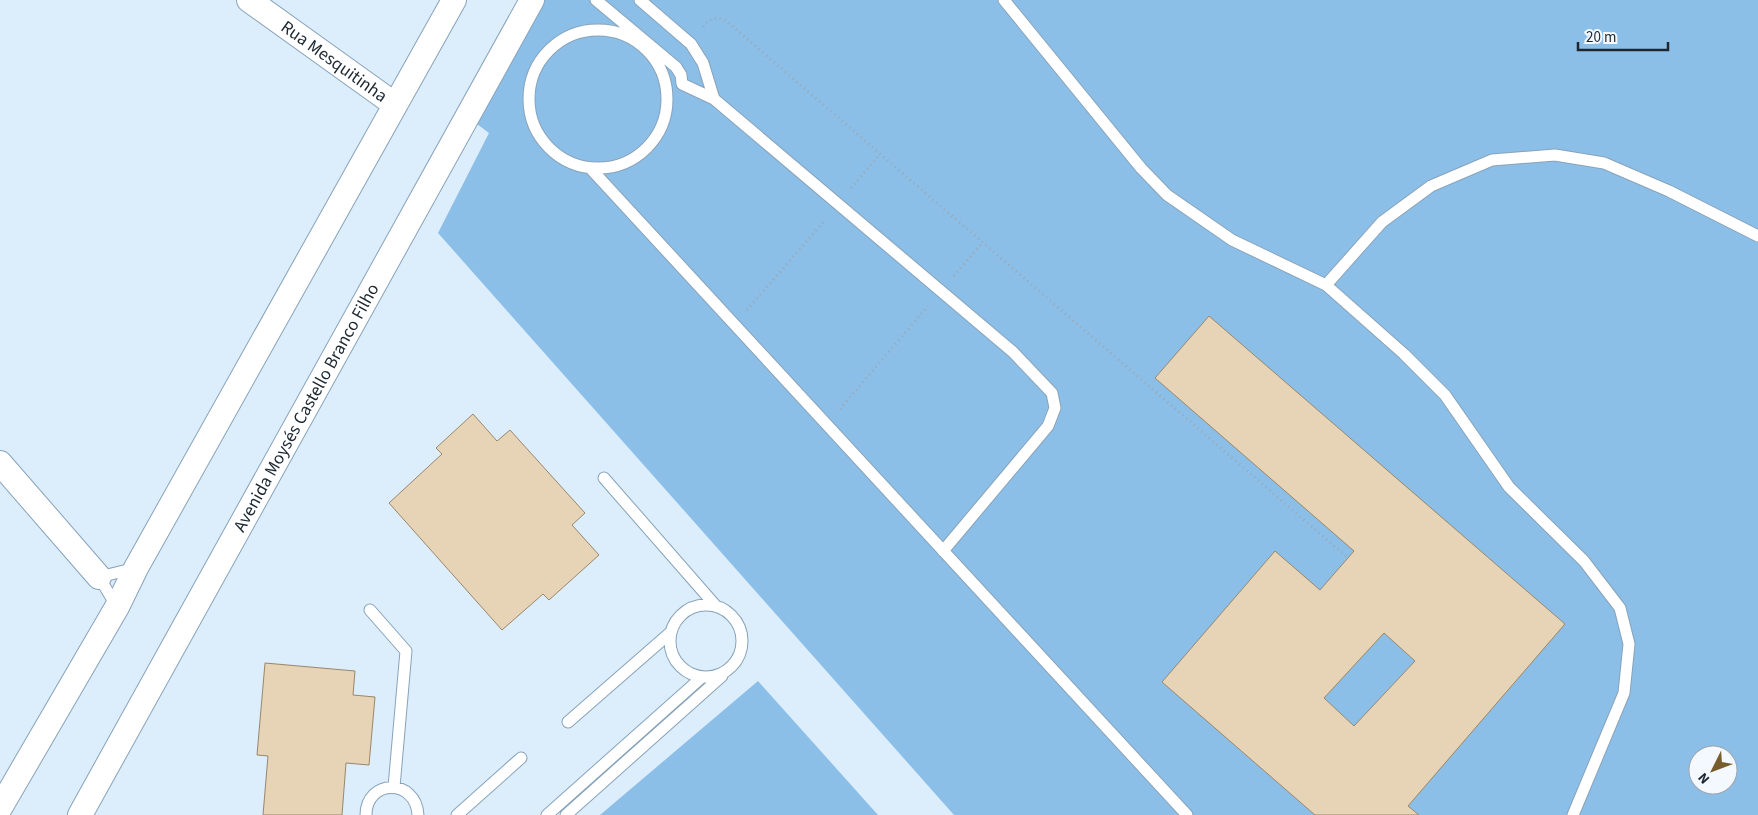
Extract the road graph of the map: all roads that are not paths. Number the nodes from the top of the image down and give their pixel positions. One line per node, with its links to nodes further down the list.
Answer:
1 (249, 0): 8 (street, Rua Mesquitinha)
2 (454, 0): 8 (street)
3 (532, 0): 28 (street, Avenida Moysés Castello Branco Filho)
4 (596, 0): 7 (lane)
5 (640, 0): 7 (lane)
6 (1004, 0): 11 (lane)
7 (714, 99): 14 (lane)
8 (394, 104): 15 (street)
9 (591, 169): 9 (lane); 14 (lane)
10 (1758, 236): 11 (lane)
11 (1326, 285): 36 (lane)
12 (0, 463): 16 (street)
13 (604, 478): 17 (lane)
14 (943, 551): 35 (lane)
15 (136, 568): 16 (lane); 18 (street)
16 (99, 577): 18 (lane)
17 (715, 606): 20 (lane); 21 (lane)
18 (117, 607): 27 (street)
19 (370, 610): 25 (lane)
20 (670, 633): 22 (lane); 23 (lane)
21 (734, 666): 22 (lane); 34 (lane)
22 (701, 678): 33 (lane)
23 (568, 722)
24 (521, 758): 32 (lane)
25 (394, 787): 26 (lane); 29 (lane)
26 (414, 800): 30 (lane); 31 (lane)
27 (0, 808)
28 (80, 815)
29 (366, 815)
30 (418, 815)
31 (428, 815)
32 (457, 815)
33 (547, 815)
34 (566, 815)
35 (1187, 815)
36 (1574, 815)

